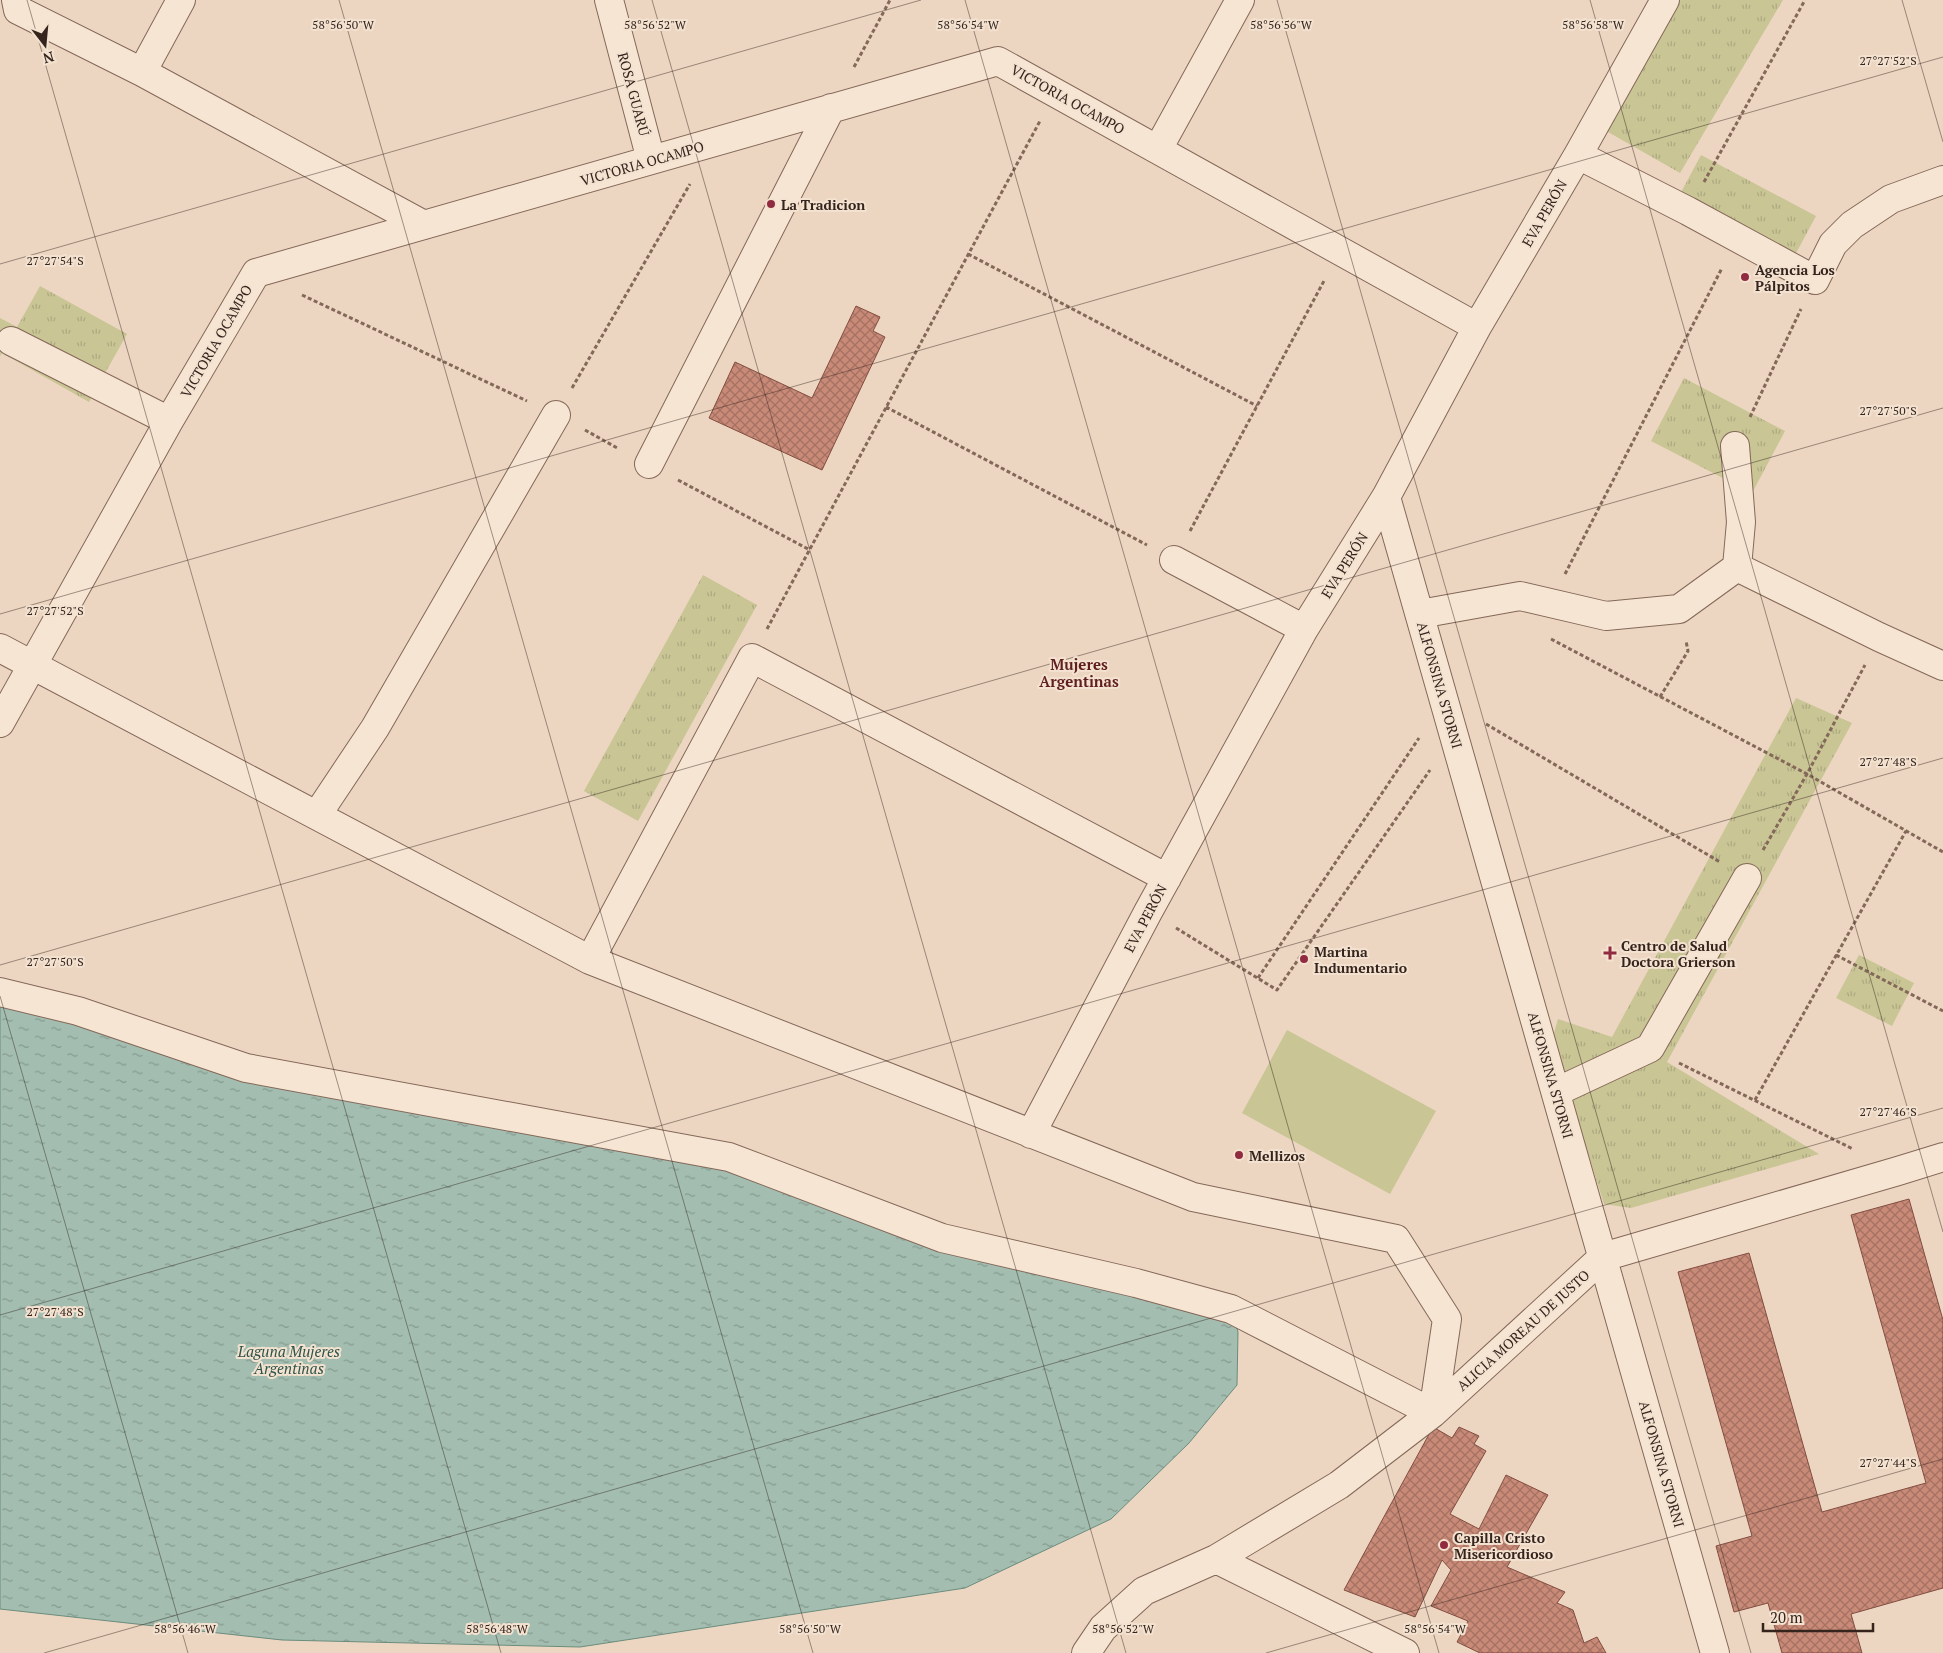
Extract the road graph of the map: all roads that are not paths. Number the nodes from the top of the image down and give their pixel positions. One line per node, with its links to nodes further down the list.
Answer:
1 (16, 0): 6 (street)
2 (181, 0): 6 (street)
3 (609, 0): 10 (street, ROSA GUARÚ)
4 (1240, 0): 8 (street)
5 (1665, 0): 9 (street, EVA PERÓN)
6 (142, 72): 12 (street)
7 (831, 108): 8 (street, VICTORIA OCAMPO); 10 (street, VICTORIA OCAMPO); 18 (street)
8 (1158, 149): 13 (street, VICTORIA OCAMPO)
9 (1578, 155): 11 (street); 13 (street, EVA PERÓN)
10 (651, 160): 12 (street, VICTORIA OCAMPO)
11 (1943, 180)
12 (424, 225): 16 (street, VICTORIA OCAMPO)
13 (1477, 327): 19 (street, EVA PERÓN)
14 (11, 342): 16 (street)
15 (556, 415): 28 (street)
16 (169, 421): 25 (street, VICTORIA OCAMPO)
17 (1735, 446): 21 (street)
18 (649, 464)
19 (1386, 496): 22 (street, ALFONSINA STORNI); 23 (street, EVA PERÓN)
20 (1174, 560): 23 (street)
21 (1737, 567): 22 (street); 26 (street)
22 (1420, 614): 33 (street, ALFONSINA STORNI)
23 (1304, 628): 29 (street, EVA PERÓN)
24 (0, 648): 25 (street)
25 (32, 665): 27 (street, VICTORIA OCAMPO); 28 (street)
26 (1943, 666)
27 (0, 723)
28 (317, 815): 31 (street)
29 (1167, 878): 31 (street); 34 (street, EVA PERÓN)
30 (1747, 878): 33 (street)
31 (590, 960): 34 (street)
32 (0, 992): 37 (street)
33 (1556, 1092): 36 (street, ALFONSINA STORNI)
34 (1031, 1134): 37 (street)
35 (1943, 1156): 36 (street, ALICIA MOREAU DE JUSTO)
36 (1603, 1258): 37 (street, ALICIA MOREAU DE JUSTO); 41 (street, ALFONSINA STORNI)
37 (1433, 1413): 38 (street, ALICIA MOREAU DE JUSTO)
38 (1216, 1559): 39 (street, ALICIA MOREAU DE JUSTO); 40 (street)
39 (1086, 1653)
40 (1405, 1653)
41 (1715, 1653)

